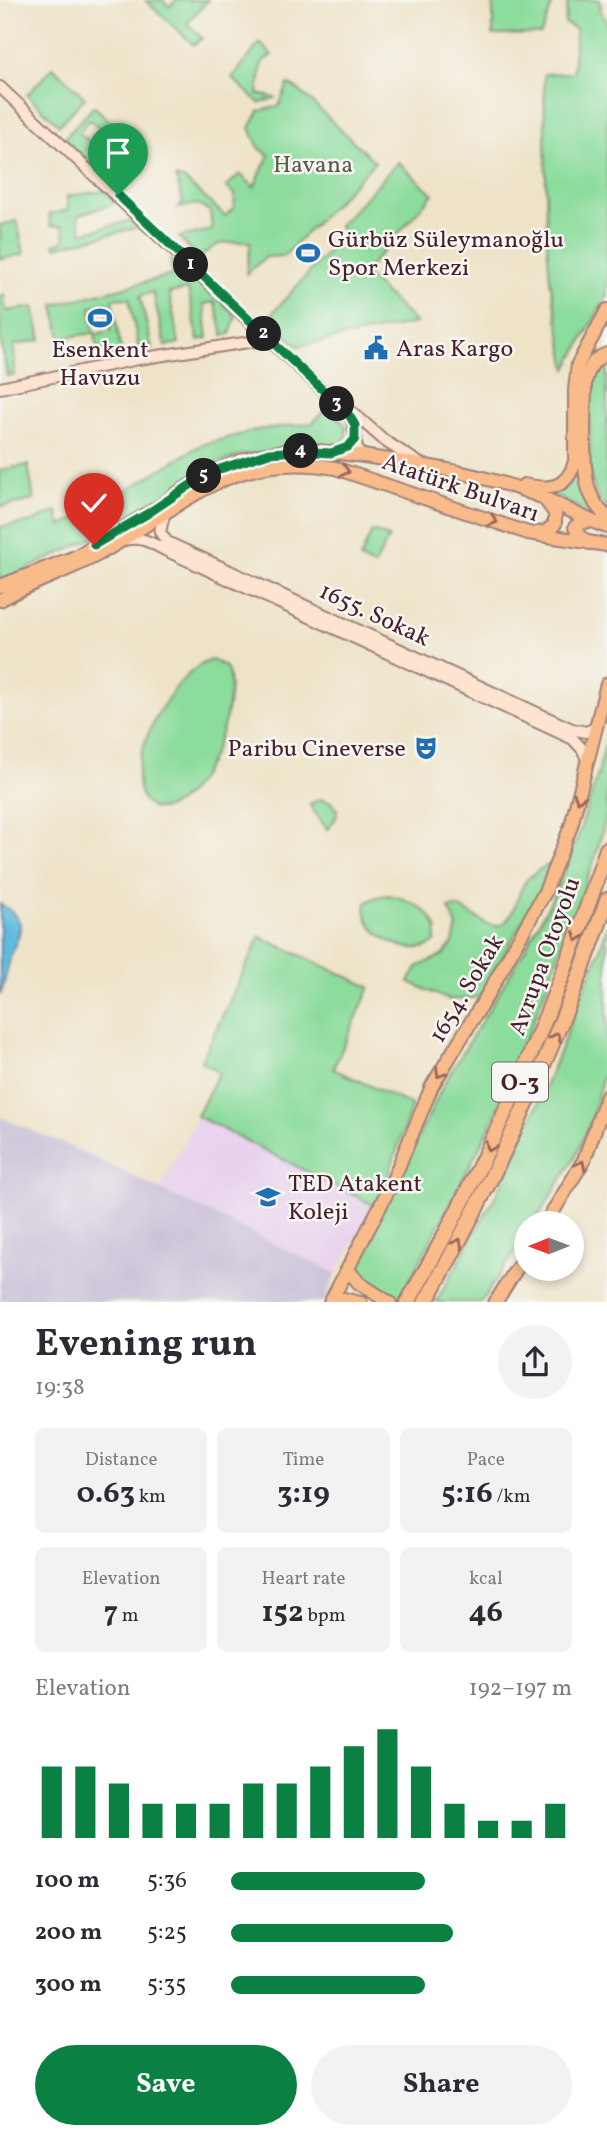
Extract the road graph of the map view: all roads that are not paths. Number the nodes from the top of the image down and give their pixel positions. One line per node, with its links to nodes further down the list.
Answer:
1 (0, 87): 3 (street)
2 (607, 310): 11 (main road)
3 (269, 339): 5 (street); 6 (street)
4 (607, 354): 15 (main road)
5 (288, 356): 7 (street); 10 (street)
6 (0, 388)
7 (355, 439): 8 (street); 9 (street)
8 (331, 453): 9 (main road, Atatürk Bulvarı); 16 (main road, Atatürk Bulvarı)
9 (360, 456): 10 (main road, Atatürk Bulvarı); 12 (main road)
10 (422, 465): 11 (main road, Atatürk Bulvarı)
11 (481, 476): 13 (main road, Atatürk Bulvarı)
12 (383, 482): 14 (main road, Atatürk Bulvarı, one-way to 12); 19 (main road, Atatürk Bulvarı, one-way to 19)
13 (541, 496): 17 (main road, Atatürk Bulvarı); 19 (main road)
14 (165, 511): 16 (main road, Atatürk Bulvarı); 25 (street, 1655. Sokak)
15 (607, 517)
16 (146, 520): 20 (main road, Atatürk Bulvarı); 21 (street); 24 (main road, Atatürk Bulvarı)
17 (592, 521): 18 (main road, Atatürk Bulvarı); 22 (main road)
18 (607, 527)
19 (528, 533): 22 (main road, Atatürk Bulvarı)
20 (124, 540): 21 (street); 26 (main road, Atatürk Bulvarı)
21 (149, 540): 25 (street, 1655. Sokak)
22 (591, 544): 23 (main road, Atatürk Bulvarı)
23 (607, 545)
24 (0, 586)
25 (254, 587): 28 (street, 1655. Sokak); 29 (street, 1655. Sokak)
26 (0, 600)
27 (607, 684): 28 (main road, 1654. Sokak)
28 (597, 727): 29 (main road, 1654. Sokak)
29 (588, 765): 34 (main road, 1654. Sokak, one-way to 34)
30 (607, 849): 41 (highway, Avrupa Otoyolu / O-3, one-way to 41)
31 (607, 900): 42 (highway, Avrupa Otoyolu / O-3, one-way to 31)
32 (607, 1096): 33 (main road, one-way to 32)
33 (553, 1211)
34 (348, 1270): 37 (main road); 38 (main road, 1654. Sokak)
35 (514, 1271): 36 (main road)
36 (511, 1275): 43 (main road); 44 (main road)
37 (386, 1300)
38 (331, 1302)
39 (334, 1302): 40 (main road)
40 (358, 1302)
41 (408, 1302)
42 (426, 1302)
43 (489, 1302)
44 (496, 1302)

